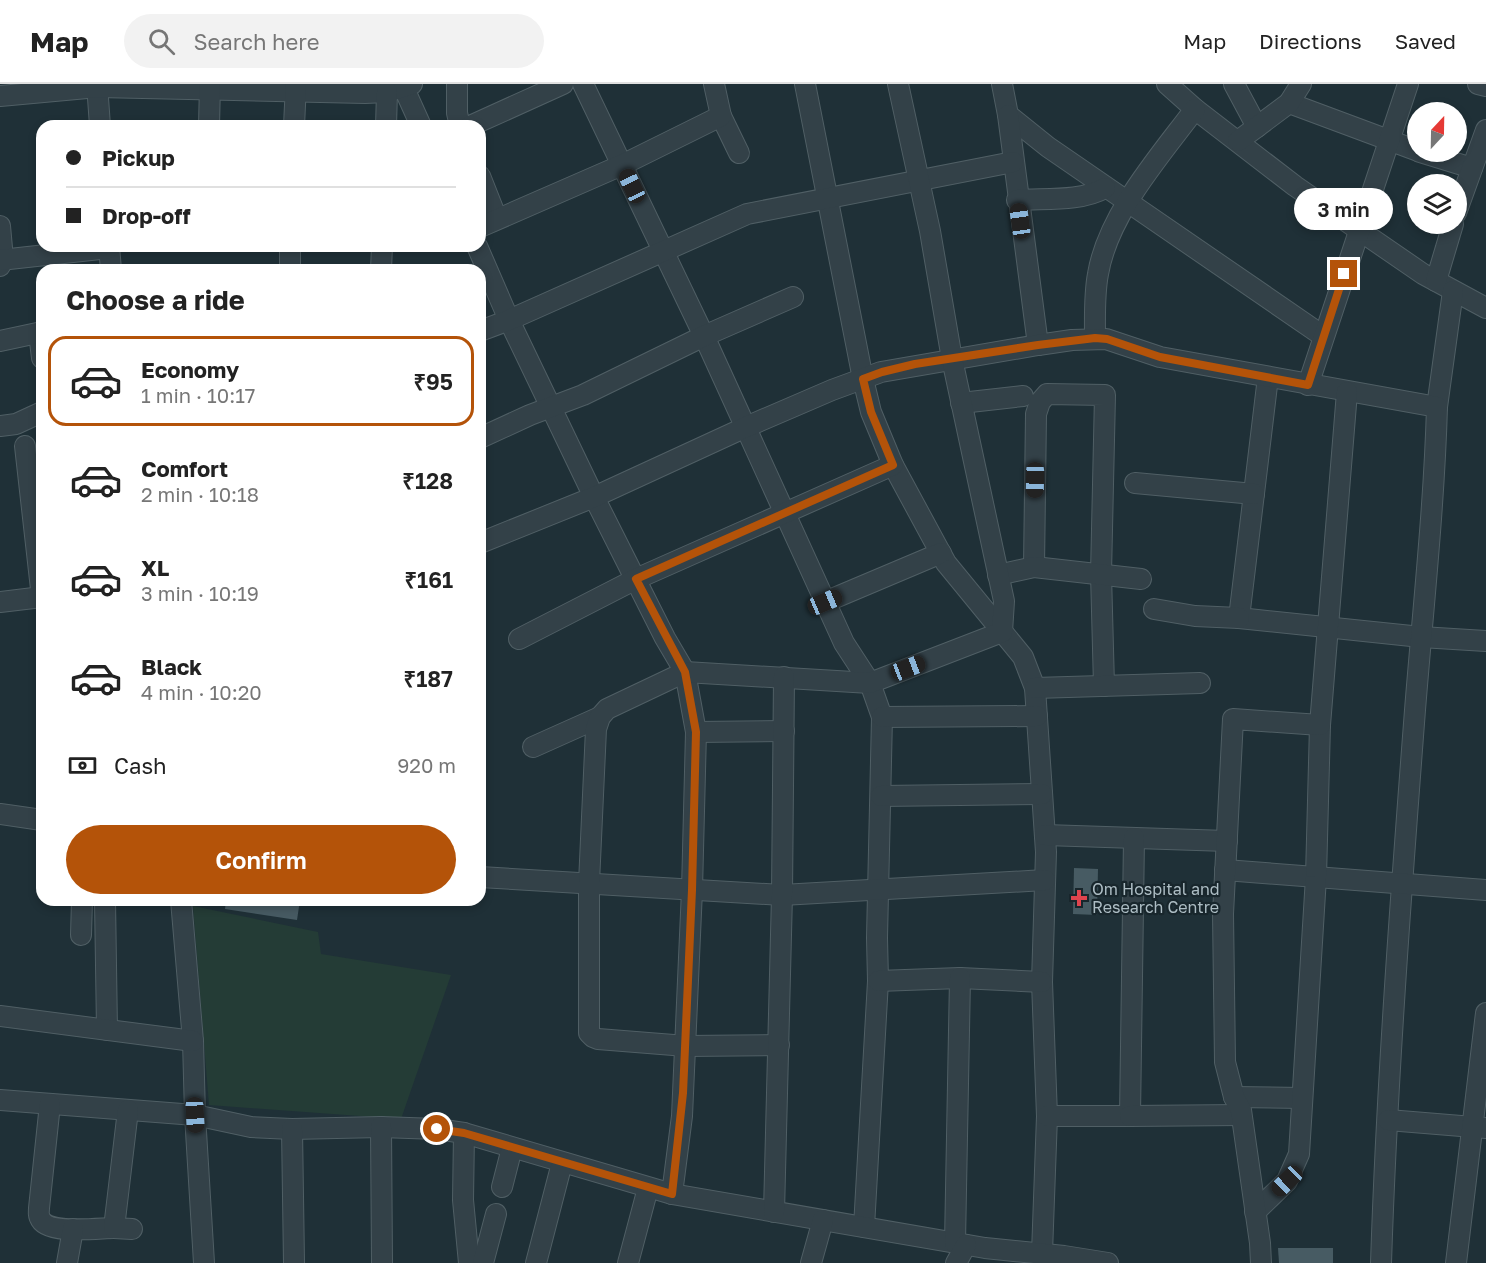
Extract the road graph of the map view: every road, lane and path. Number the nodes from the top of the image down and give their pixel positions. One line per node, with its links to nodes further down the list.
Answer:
1 (457, 84): 28 (street)
2 (563, 84): 29 (street)
3 (583, 84): 38 (street)
4 (714, 84): 22 (street)
5 (805, 84): 42 (street)
6 (898, 84): 39 (street)
7 (1002, 84): 21 (street)
8 (1234, 84): 30 (street)
9 (1301, 84): 19 (street)
10 (1408, 84): 33 (street)
11 (1478, 84): 14 (street)
12 (98, 85): 15 (street); 18 (street); 23 (street)
13 (1172, 86): 20 (street)
14 (1486, 86)
15 (210, 87): 17 (street); 24 (street)
16 (401, 87): 17 (street); 26 (street); 27 (street)
17 (295, 88): 25 (street)
18 (0, 96)
19 (1289, 103): 30 (street); 33 (street)
20 (1196, 109): 32 (street); 44 (street)
21 (1008, 115): 36 (street); 40 (street)
22 (721, 116): 35 (street); 38 (street)
23 (100, 120)
24 (209, 120)
25 (294, 120)
26 (388, 120)
27 (418, 120)
28 (459, 120)
29 (483, 120)
30 (1257, 127): 32 (street)
31 (1486, 130): 37 (street)
32 (1238, 141): 47 (street)
33 (1389, 141): 34 (street); 47 (street)
34 (1407, 147)
35 (739, 153)
36 (1013, 162): 39 (street); 43 (street)
37 (1478, 163): 41 (street)
38 (622, 165): 45 (street); 49 (street)
39 (920, 179): 42 (street); 65 (street)
40 (1105, 188): 43 (street); 44 (street)
41 (1467, 188)
42 (828, 198): 49 (street); 67 (street)
43 (1017, 200): 64 (street)
44 (1126, 202): 61 (street); 62 (street)
45 (488, 223)
46 (0, 226): 51 (street)
47 (1358, 229): 53 (street); 61 (street)
48 (1450, 234): 53 (street)
49 (663, 251): 57 (street); 60 (street)
50 (73, 252): 51 (street)
51 (1, 262)
52 (486, 267): 57 (street)
53 (1436, 281): 54 (street)
54 (1453, 291): 56 (street); 72 (street)
55 (794, 297): 60 (street)
56 (1486, 309)
57 (509, 320): 58 (street); 73 (street)
58 (486, 329)
59 (36, 333): 63 (street)
60 (704, 336): 73 (street); 76 (street)
61 (1323, 336): 68 (street)
62 (1095, 338): 64 (street); 66 (street)
63 (0, 341)
64 (1038, 345): 65 (street)
65 (952, 359): 67 (street); 71 (street)
66 (1268, 377): 68 (street); 81 (street)
67 (863, 379): 76 (street); 79 (street)
68 (1308, 385): 69 (street)
69 (1347, 392): 72 (street); 97 (street)
70 (1023, 396): 71 (street)
71 (961, 403): 89 (street)
72 (1437, 407): 99 (street)
73 (551, 408): 77 (street); 82 (street)
74 (36, 415): 75 (street)
75 (0, 426)
76 (746, 427): 82 (street); 83 (street)
77 (486, 435)
78 (25, 446): 85 (street)
79 (893, 465): 83 (street); 86 (street)
80 (1135, 483): 81 (street)
81 (1254, 494): 96 (street)
82 (594, 497): 84 (street); 90 (street)
83 (784, 514): 90 (street); 94 (street)
84 (486, 541)
85 (36, 544)
86 (941, 553): 94 (street); 98 (street)
87 (1034, 567): 88 (street); 88 (street); 89 (street)
88 (1101, 574): 91 (street); 106 (street)
89 (998, 575): 98 (street)
90 (636, 579): 100 (street); 102 (street)
91 (1141, 579)
92 (36, 598): 93 (street)
93 (0, 602)
94 (825, 602): 104 (street)
95 (1154, 609): 96 (street)
96 (1239, 618): 97 (street)
97 (1329, 628): 99 (street); 111 (street)
98 (1002, 632): 104 (street); 107 (street)
99 (1421, 638): 101 (street); 127 (street)
100 (519, 639)
101 (1486, 641)
102 (685, 672): 103 (street); 109 (street); 112 (street)
103 (784, 677): 104 (street); 113 (street)
104 (870, 683): 110 (street)
105 (1200, 683): 106 (street)
106 (1104, 686): 107 (street)
107 (1035, 688): 108 (street)
108 (1037, 716): 110 (street); 115 (street)
109 (600, 717): 114 (street); 126 (street)
110 (882, 717): 116 (street)
111 (1320, 725): 121 (street); 124 (street)
112 (696, 732): 113 (street); 128 (street)
113 (784, 732): 131 (street)
114 (533, 747)
115 (1042, 794): 116 (street); 119 (street)
116 (881, 796): 129 (street)
117 (0, 814): 118 (street)
118 (36, 819)
119 (1045, 835): 120 (street); 125 (street)
120 (1134, 838): 121 (street); 152 (street)
121 (1227, 841): 122 (street)
122 (1225, 870): 124 (street); 148 (street)
123 (486, 877): 126 (street)
124 (1316, 877): 127 (street); 145 (street)
125 (1045, 880): 129 (street); 138 (street)
126 (589, 883): 128 (street); 143 (street)
127 (1403, 884): 130 (street); 153 (street)
128 (692, 890): 131 (street); 143 (street)
129 (878, 890): 131 (street); 137 (street)
130 (1486, 890)
131 (782, 895): 144 (street)
132 (82, 906): 135 (street)
133 (105, 906): 141 (street)
134 (182, 906): 142 (street)
135 (81, 935)
136 (960, 978): 137 (street); 138 (street); 169 (street)
137 (878, 981): 167 (street)
138 (1042, 982): 151 (street)
139 (1486, 1013): 155 (street)
140 (0, 1016): 141 (street)
141 (107, 1030): 142 (street)
142 (193, 1041): 150 (street)
143 (686, 1046): 144 (street); 162 (street)
144 (779, 1046): 163 (street)
145 (1302, 1098): 148 (street); 164 (street)
146 (0, 1100): 147 (street)
147 (50, 1104): 149 (street); 168 (street)
148 (1238, 1106): 152 (street); 164 (street)
149 (128, 1110): 150 (street); 168 (street)
150 (195, 1115): 156 (street); 173 (street)
151 (1047, 1116): 152 (street); 170 (street)
152 (1130, 1116)
153 (1388, 1120): 155 (street); 184 (street)
154 (381, 1127): 156 (street); 157 (street); 175 (street)
155 (1479, 1128): 185 (street)
156 (292, 1129): 174 (street)
157 (464, 1133): 158 (street); 176 (street)
158 (512, 1148): 159 (street); 160 (street)
159 (562, 1163): 161 (street); 178 (street)
160 (502, 1187)
161 (648, 1188): 162 (street); 179 (street)
162 (672, 1194): 163 (street)
163 (774, 1212): 166 (street)
164 (1255, 1212): 183 (street)
165 (496, 1214): 177 (street)
166 (823, 1220): 167 (street); 180 (street)
167 (864, 1227): 169 (street)
168 (73, 1229): 172 (street)
169 (961, 1244): 171 (street); 181 (street)
170 (1042, 1253): 171 (street); 182 (street)
171 (1014, 1257)
172 (66, 1263)
173 (204, 1263)
174 (294, 1263)
175 (382, 1263)
176 (469, 1263)
177 (483, 1263)
178 (536, 1263)
179 (628, 1263)
180 (811, 1263)
181 (956, 1263)
182 (1108, 1263)
183 (1261, 1263)
184 (1381, 1263)
185 (1456, 1263)

